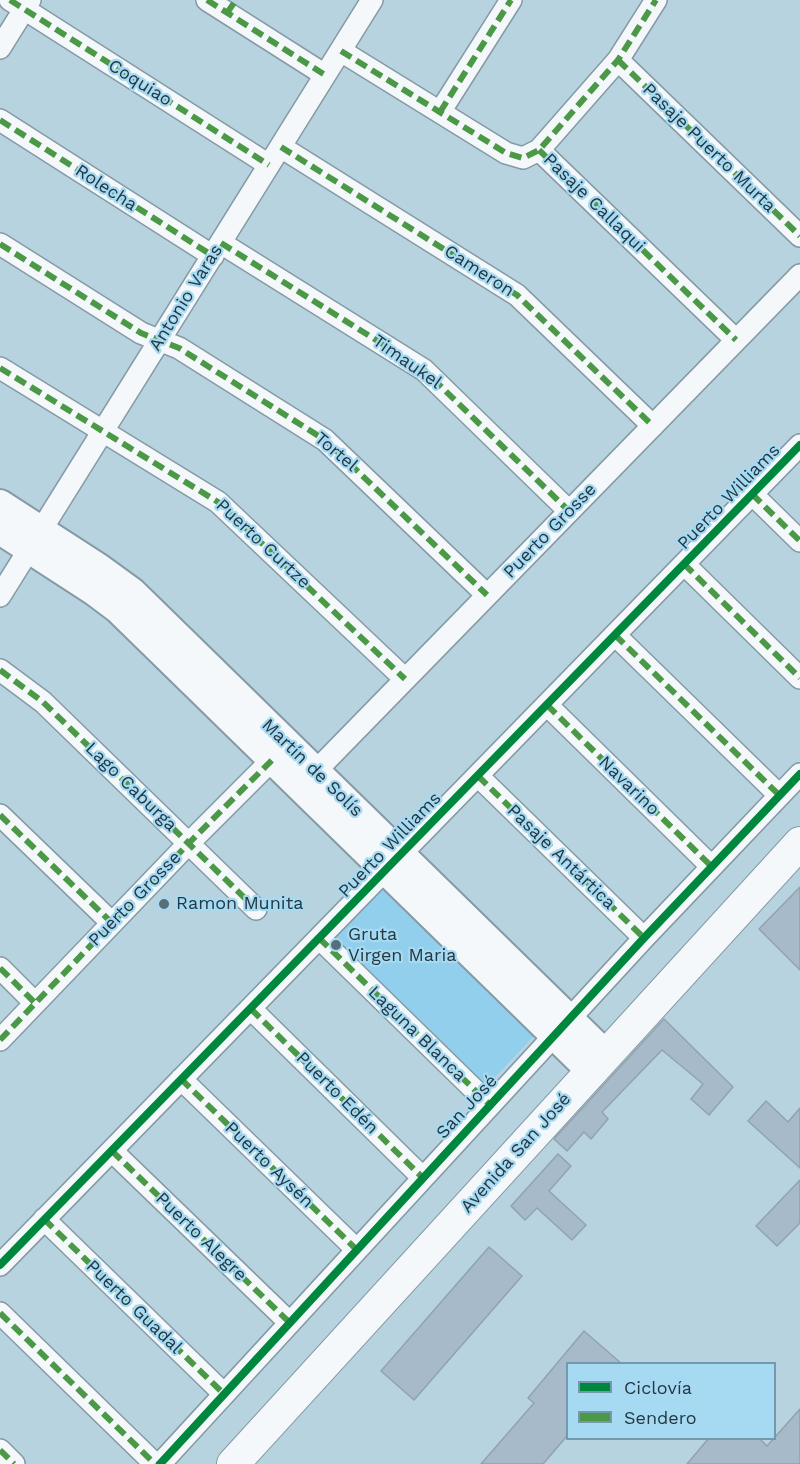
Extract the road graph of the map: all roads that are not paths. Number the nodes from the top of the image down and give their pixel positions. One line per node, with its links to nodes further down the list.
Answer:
1 (207, 0): 6 (street)
2 (372, 0): 8 (street, Antonio Varas)
3 (511, 0): 11 (street)
4 (656, 0): 9 (street)
5 (21, 3): 7 (street); 15 (street, Coquiao)
6 (231, 6): 10 (street)
7 (0, 48)
8 (341, 51): 10 (street, Antonio Varas); 11 (street, Pasaje Callaqui)
9 (618, 60): 14 (street); 16 (street, Pasaje Puerto Murta)
10 (325, 75): 13 (street, Antonio Varas)
11 (441, 112): 14 (street, Pasaje Callaqui)
12 (0, 120): 18 (street, Rolecha)
13 (281, 147): 15 (street, Antonio Varas); 23 (street, Cameron)
14 (539, 150): 21 (street, Pasaje Callaqui)
15 (269, 165): 18 (street, Antonio Varas)
16 (800, 236)
17 (0, 244): 20 (street, Tortel)
18 (217, 250): 20 (street, Antonio Varas); 28 (street, Timaukel)
19 (800, 275): 21 (street, Puerto Grosse)
20 (160, 340): 24 (street, Antonio Varas); 33 (street, Tortel)
21 (736, 340): 23 (street, Puerto Grosse)
22 (0, 368): 24 (street, Puerto Curtze)
23 (653, 426): 28 (street, Puerto Grosse)
24 (103, 431): 30 (street, Antonio Varas); 38 (street, Puerto Curtze)
25 (800, 445): 26 (street, Puerto Williams)
26 (752, 494): 31 (street); 32 (street, Puerto Williams)
27 (0, 504): 30 (street, Martín de Solís)
28 (569, 511): 33 (street, Puerto Grosse)
29 (0, 530): 30 (street, Martín de Solís)
30 (36, 540): 34 (street, Antonio Varas); 40 (street, Martín de Solís); 43 (street, Martín de Solís)
31 (800, 541)
32 (684, 564): 35 (street, Puerto Williams); 37 (street)
33 (487, 595): 38 (street, Puerto Grosse)
34 (0, 596)
35 (615, 635): 39 (street, Puerto Williams); 44 (street)
36 (0, 670): 46 (street, Lago Caburga)
37 (800, 678)
38 (405, 679): 43 (street, Puerto Grosse)
39 (547, 705): 42 (street, Puerto Williams); 49 (street, Navarino)
40 (272, 760): 43 (street, Martín de Solís); 46 (street, Puerto Grosse)
41 (800, 774): 44 (street, San José)
42 (478, 776): 48 (street, Puerto Williams); 53 (street, Pasaje Antártica)
43 (308, 779): 48 (street, Martín de Solís)
44 (779, 795): 49 (street, San José)
45 (0, 815): 51 (street)
46 (189, 843): 50 (street, Lago Caburga); 51 (street, Puerto Grosse)
47 (800, 843): 59 (main road, Avenida San José)
48 (394, 863): 52 (street, Puerto Williams); 57 (street, Martín de Solís)
49 (711, 866): 53 (street, San José)
50 (256, 909)
51 (112, 923): 55 (street, Puerto Grosse)
52 (319, 938): 56 (street, Puerto Williams); 61 (street, Laguna Blanca)
53 (644, 938): 57 (street, San José)
54 (0, 968): 55 (street)
55 (35, 1003): 58 (street, Puerto Grosse)
56 (251, 1009): 60 (street, Puerto Williams); 63 (street, Puerto Edén)
57 (562, 1027): 59 (street, Martín de Solís); 61 (street, San José)
58 (0, 1040)
59 (598, 1063): 74 (main road, Avenida San José)
60 (181, 1080): 62 (street, Puerto Williams); 65 (street, Puerto Aysén)
61 (490, 1105): 63 (street, San José)
62 (112, 1151): 64 (street, Puerto Williams); 68 (street, Puerto Alegre)
63 (423, 1178): 65 (street, San José)
64 (44, 1220): 66 (street, Puerto Williams); 69 (street, Puerto Guadal)
65 (357, 1250): 68 (street, San José)
66 (0, 1265)
67 (0, 1313): 72 (street)
68 (290, 1323): 69 (street, San José)
69 (224, 1394): 73 (street, San José)
70 (0, 1450): 71 (street)
71 (14, 1464)
72 (155, 1464)
73 (160, 1464)
74 (233, 1464)

